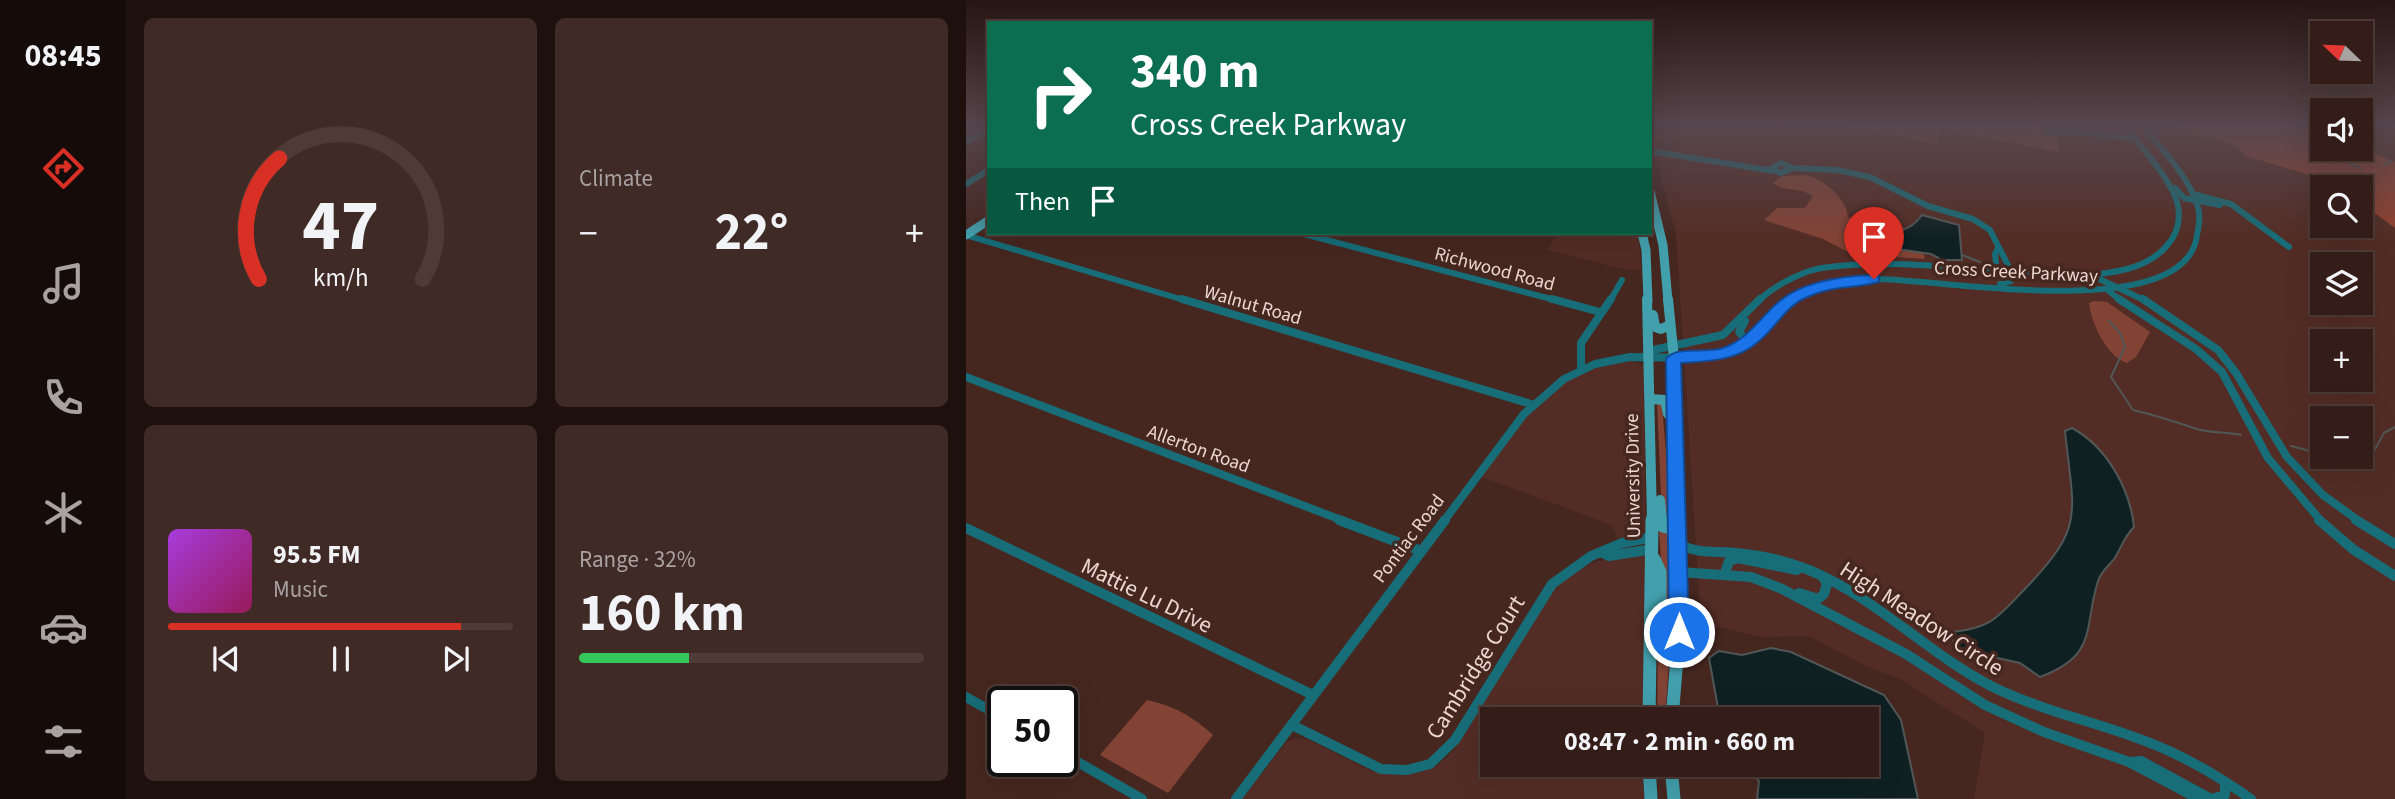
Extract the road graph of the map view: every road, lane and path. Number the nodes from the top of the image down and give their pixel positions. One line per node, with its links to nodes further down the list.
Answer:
1 (1738, 163): 2 (street)
2 (1781, 163)
3 (1782, 163): 16 (street)
4 (2152, 163): 6 (street, Cross Creek Parkway)
5 (2170, 163): 9 (street)
6 (2156, 168): 9 (street); 22 (street, Cross Creek Parkway)
7 (987, 171): 8 (street)
8 (966, 184)
9 (2194, 197): 15 (street); 28 (street, Cross Creek Parkway)
10 (1654, 219): 33 (main road)
11 (987, 221): 12 (main road)
12 (966, 235): 42 (street, Walnut Road)
13 (1308, 235): 34 (street, Richwood Road)
14 (1642, 235): 17 (main road, University Drive)
15 (2289, 247)
16 (1998, 248): 20 (street); 21 (street)
17 (1646, 250): 26 (main road, University Drive); 33 (main road)
18 (1856, 264): 19 (street, Cross Creek Parkway); 29 (street); 32 (street, Cross Creek Parkway)
19 (1951, 269): 20 (street, Cross Creek Parkway); 25 (street)
20 (1997, 272): 21 (street, Cross Creek Parkway)
21 (2012, 272): 23 (street, Cross Creek Parkway); 27 (street)
22 (2091, 275): 23 (street, Cross Creek Parkway); 28 (street)
23 (2075, 276): 30 (street)
24 (1622, 280): 34 (street)
25 (1898, 281): 27 (street, Cross Creek Parkway); 29 (street, Cross Creek Parkway)
26 (1646, 282): 35 (main road); 38 (main road, University Drive)
27 (1948, 284): 30 (street, Cross Creek Parkway)
28 (2126, 288): 31 (street, Cross Creek Parkway); 44 (street)
29 (1812, 289): 36 (street, Cross Creek Parkway)
30 (2029, 289): 31 (street, Cross Creek Parkway)
31 (2109, 291): 43 (street)
32 (1762, 296): 36 (street); 37 (street, Cross Creek Parkway)
33 (1668, 300): 35 (main road)
34 (1600, 312): 39 (street)
35 (1670, 325): 37 (main road)
36 (1752, 339): 37 (street, Cross Creek Parkway)
37 (1673, 353): 38 (street, Cross Creek Parkway); 46 (main road)
38 (1648, 355): 39 (street, Pontiac Road); 41 (main road, University Drive)
39 (1581, 368): 42 (street, Pontiac Road)
40 (966, 377): 52 (street, Allerton Road)
41 (1650, 399): 45 (main road, University Drive); 46 (main road)
42 (1531, 404): 52 (street, Pontiac Road)
43 (2253, 434): 44 (street); 56 (street)
44 (2315, 488): 50 (street)
45 (1653, 490): 47 (main road); 51 (main road, University Drive)
46 (1678, 492): 47 (main road)
47 (1679, 523): 49 (main road)
48 (966, 528): 60 (street, Mattie Lu Drive)
49 (1679, 544): 53 (street, High Meadow Circle); 54 (main road)
50 (2395, 544)
51 (1653, 547): 59 (main road); 62 (main road, University Drive); 65 (street, Cambridge Court)
52 (1420, 551): 60 (street, Pontiac Road)
53 (1807, 570): 55 (street); 58 (street, High Meadow Circle)
54 (1679, 572): 55 (street, High Meadow Circle); 59 (main road)
55 (1725, 573): 57 (street, High Meadow Circle)
56 (2393, 575)
57 (1751, 577): 58 (street); 67 (street, High Meadow Circle)
58 (1823, 577): 70 (street, High Meadow Circle)
59 (1679, 632): 63 (main road)
60 (1313, 695): 65 (street, Pontiac Road)
61 (966, 697): 64 (street)
62 (1649, 707)
63 (1673, 707)
64 (987, 709)
65 (1292, 725): 72 (street, Pontiac Road)
66 (1078, 762): 71 (street)
67 (2129, 762): 70 (street); 75 (street, High Meadow Circle)
68 (1650, 777): 73 (main road)
69 (1672, 777): 74 (main road)
70 (2225, 782): 76 (street, High Meadow Circle)
71 (1142, 799)
72 (1236, 799)
73 (1651, 799)
74 (1674, 799)
75 (2199, 799)
76 (2252, 799)

